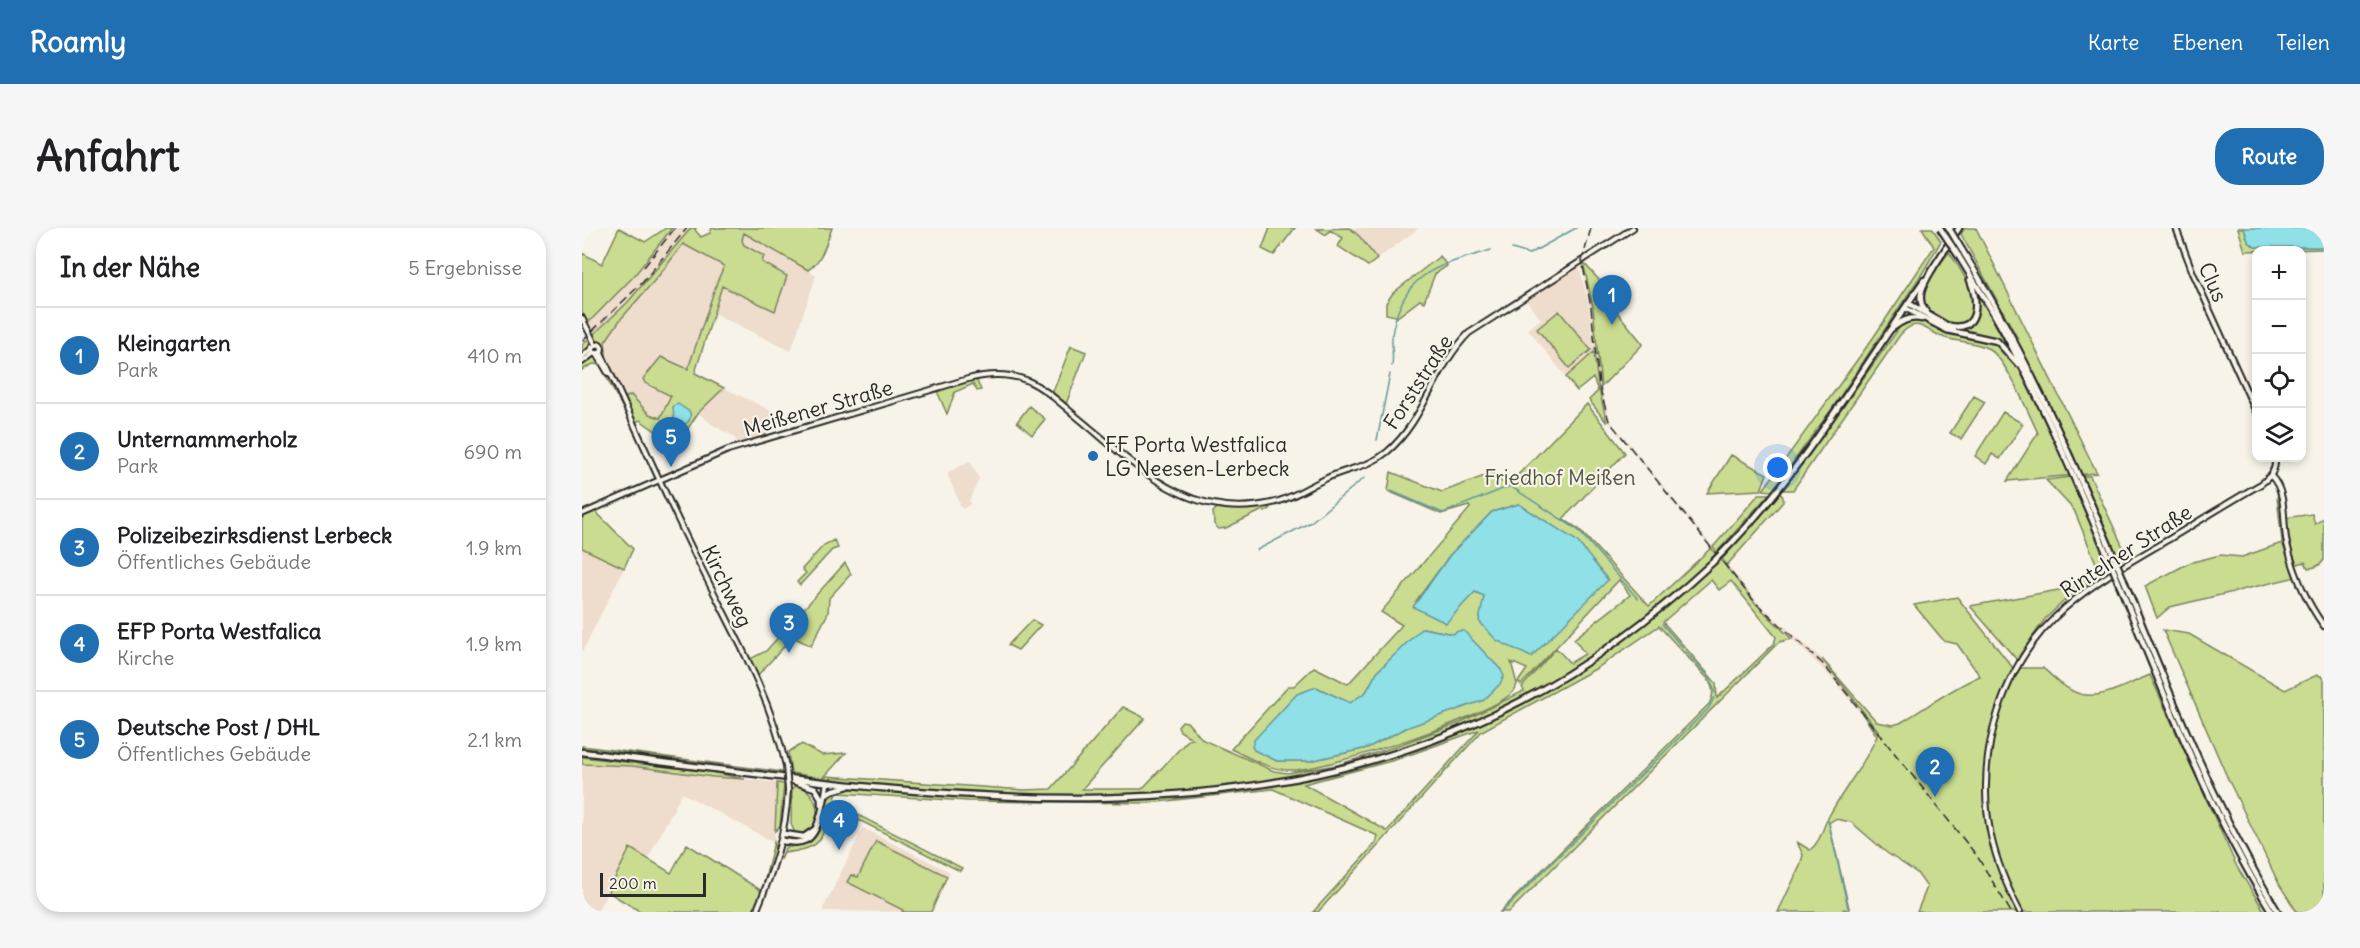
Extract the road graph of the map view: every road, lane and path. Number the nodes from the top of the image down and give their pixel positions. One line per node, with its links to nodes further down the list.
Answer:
1 (1633, 228): 15 (street, Forststraße)
2 (1940, 228): 7 (main road, bridge)
3 (1959, 228): 6 (main road)
4 (2176, 228): 16 (street, Clus)
5 (1949, 229): 18 (main road, bridge)
6 (1933, 267): 8 (main road); 10 (main road)
7 (1966, 269): 10 (main road); 14 (main road)
8 (1907, 305): 10 (main road); 11 (main road)
9 (582, 318): 12 (street, Kirchweg)
10 (1931, 320): 11 (main road); 14 (main road)
11 (1890, 330): 27 (main road, bridge)
12 (596, 351): 13 (street); 20 (street, Kirchweg)
13 (582, 360)
14 (2024, 371): 18 (main road)
15 (1064, 406): 20 (street, Meißener Straße)
16 (2254, 408)
17 (2275, 462): 19 (street)
18 (2073, 468): 22 (main road, bridge)
19 (2271, 476): 23 (street); 33 (street, Rintelner Straße)
20 (660, 481): 21 (street, Meißener Straße); 30 (street, Kirchweg, bridge)
21 (582, 514)
22 (2120, 580): 34 (main road); 35 (main road)
23 (2324, 626)
24 (582, 752): 25 (main road)
25 (785, 778): 26 (main road); 28 (main road)
26 (825, 783): 27 (main road); 28 (main road)
27 (850, 786): 28 (main road)
28 (823, 797): 29 (main road)
29 (816, 829): 30 (main road); 31 (main road)
30 (784, 834): 31 (street, Kirchweg)
31 (782, 841): 32 (street, Kirchweg)
32 (756, 912)
33 (2020, 912)
34 (2272, 912)
35 (2278, 912)

